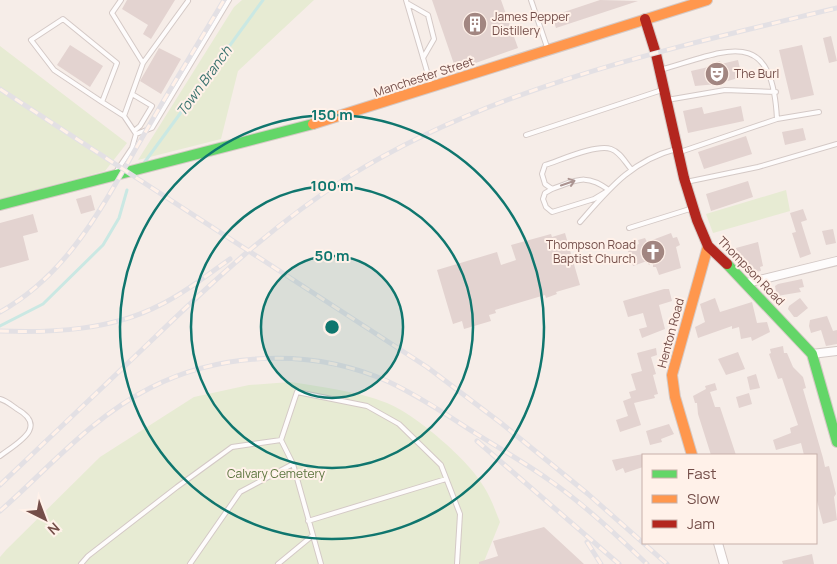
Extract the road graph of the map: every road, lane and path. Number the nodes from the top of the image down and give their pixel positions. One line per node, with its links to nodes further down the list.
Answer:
1 (121, 0): 10 (lane)
2 (229, 0): 21 (lane)
3 (531, 0): 8 (lane)
4 (708, 0): 7 (main road, Manchester Street)
5 (188, 1): 10 (lane)
6 (406, 1): 9 (lane); 9 (lane)
7 (645, 18): 8 (main road, Manchester Street); 11 (main road, Thompson Road)
8 (548, 50): 12 (main road, Manchester Street)
9 (423, 58): 12 (lane)
10 (143, 63): 15 (lane)
11 (660, 70): 13 (main road, Thompson Road); 14 (lane)
12 (432, 87): 26 (main road, Manchester Street)
13 (664, 89): 16 (main road, Thompson Road); 22 (lane)
14 (776, 92): 16 (lane); 20 (lane)
15 (132, 94): 19 (lane); 21 (lane)
16 (667, 100): 24 (main road, Thompson Road)
17 (102, 102): 17 (lane); 19 (lane)
18 (819, 112): 20 (lane)
19 (124, 116): 21 (lane)
20 (777, 119): 24 (lane)
21 (135, 132): 26 (lane)
22 (526, 135)
23 (837, 144): 27 (lane)
24 (679, 151): 25 (lane); 27 (main road, Thompson Road)
25 (631, 169): 28 (lane); 29 (lane)
26 (113, 176): 30 (main road, Manchester Street)
27 (686, 182): 31 (main road, Thompson Road)
28 (552, 189): 29 (lane, one-way to 29); 29 (lane)
29 (609, 190): 32 (lane)
30 (0, 205)
31 (693, 208): 33 (lane); 34 (main road, Thompson Road)
32 (580, 222)
33 (630, 228)
34 (708, 246): 36 (main road, Thompson Road); 42 (main road, Henton Road)
35 (837, 261): 36 (street)
36 (747, 283): 38 (main road, Thompson Road)
37 (837, 352): 38 (street)
38 (812, 354): 41 (main road, Thompson Road)
39 (0, 399): 43 (lane)
40 (282, 440): 44 (lane); 45 (lane); 49 (lane)
41 (837, 442)
42 (692, 454)
43 (0, 456)
44 (293, 464): 46 (lane); 50 (lane)
45 (446, 479): 46 (lane); 53 (lane)
46 (308, 521): 47 (lane)
47 (312, 536): 51 (lane); 52 (lane)
48 (718, 544): 54 (street)
49 (81, 564)
50 (190, 564)
51 (278, 564)
52 (322, 564)
53 (457, 564)
54 (724, 564)

